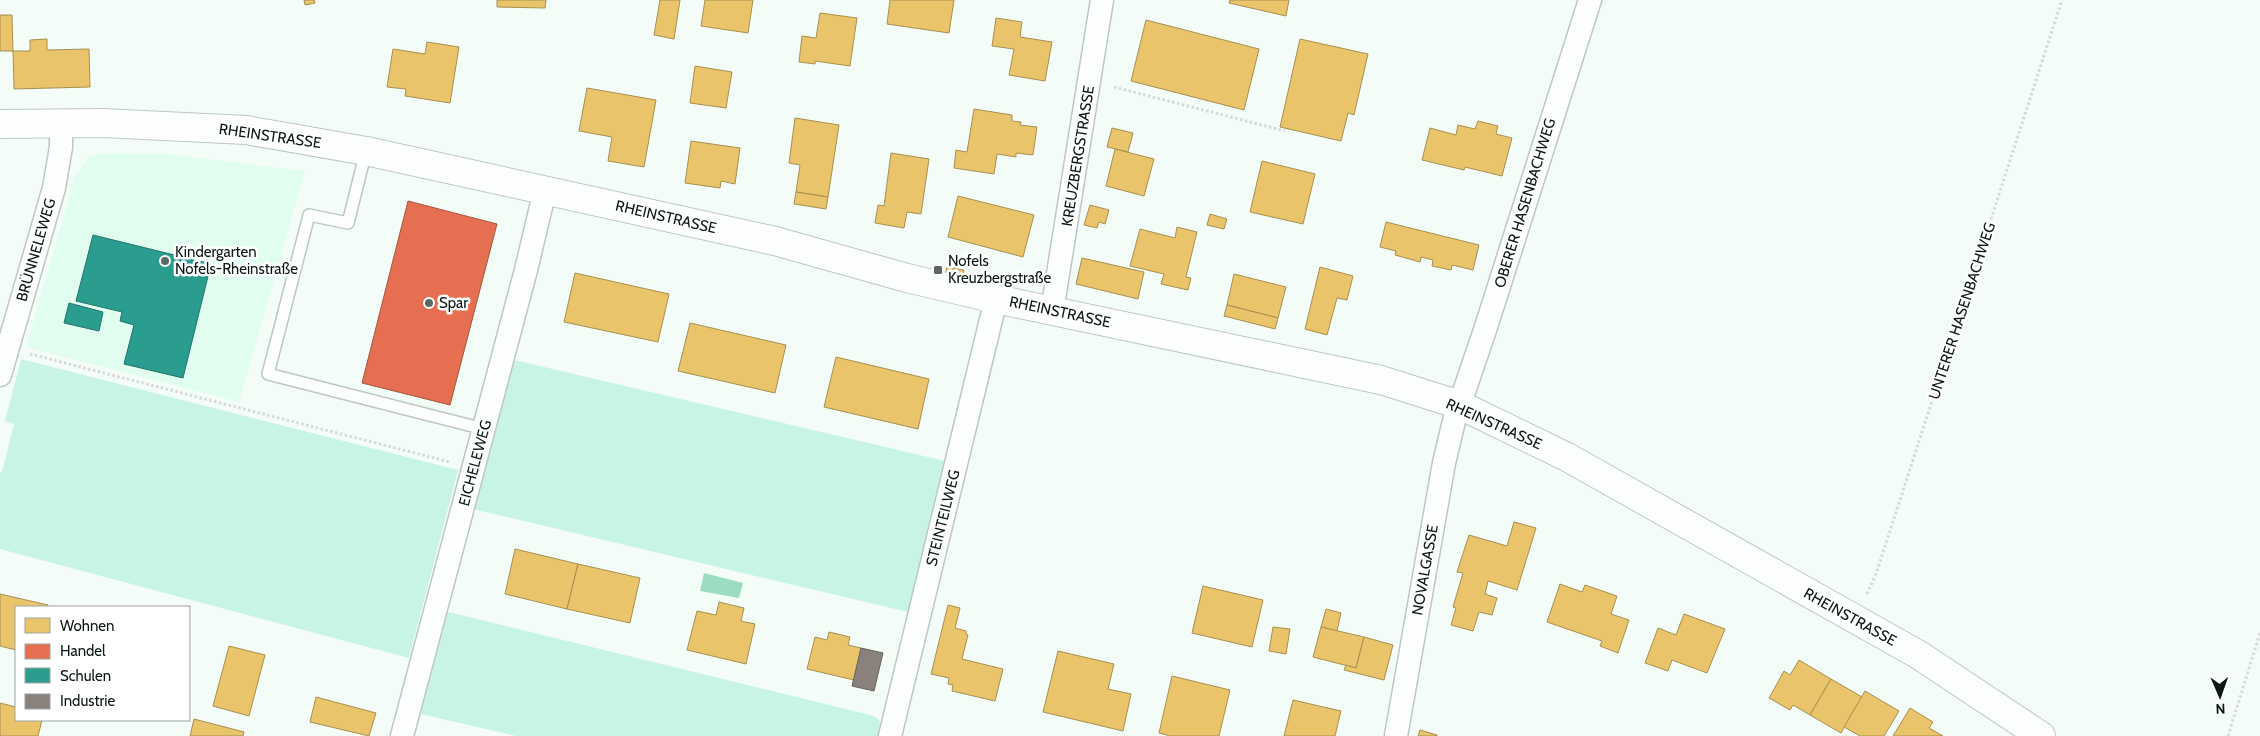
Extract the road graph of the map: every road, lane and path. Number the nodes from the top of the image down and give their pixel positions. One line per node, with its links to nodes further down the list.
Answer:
1 (1102, 0): 4 (street, KREUZBERGSTRASSE)
2 (1590, 0): 14 (street, OBERER HASENBACHWEG)
3 (2062, 0): 17 (path, UNTERER HASENBACHWEG)
4 (1090, 81): 7 (path); 11 (street, KREUZBERGSTRASSE)
5 (61, 123): 6 (main road, RHEINSTRASSE); 8 (main road, RHEINSTRASSE); 12 (street, BRÜNNELEWEG)
6 (0, 124)
7 (1285, 131)
8 (366, 152): 9 (main road, RHEINSTRASSE); 15 (lane)
9 (545, 190): 10 (main road, RHEINSTRASSE); 15 (street, EICHELEWEG)
10 (996, 299): 11 (main road, RHEINSTRASSE); 21 (street, STEINTEILWEG)
11 (1052, 311): 14 (main road, RHEINSTRASSE)
12 (8, 348): 13 (street, BRÜNNELEWEG); 16 (path)
13 (0, 375)
14 (1460, 405): 17 (main road, RHEINSTRASSE); 22 (street, NOVALGASSE)
15 (484, 429): 16 (street, EICHELEWEG)
16 (474, 468): 20 (street, EICHELEWEG)
17 (1854, 619): 19 (main road, RHEINSTRASSE)
18 (2260, 634): 23 (path)
19 (2037, 734)
20 (402, 736)
21 (890, 736)
22 (1396, 736)
23 (2228, 736)

